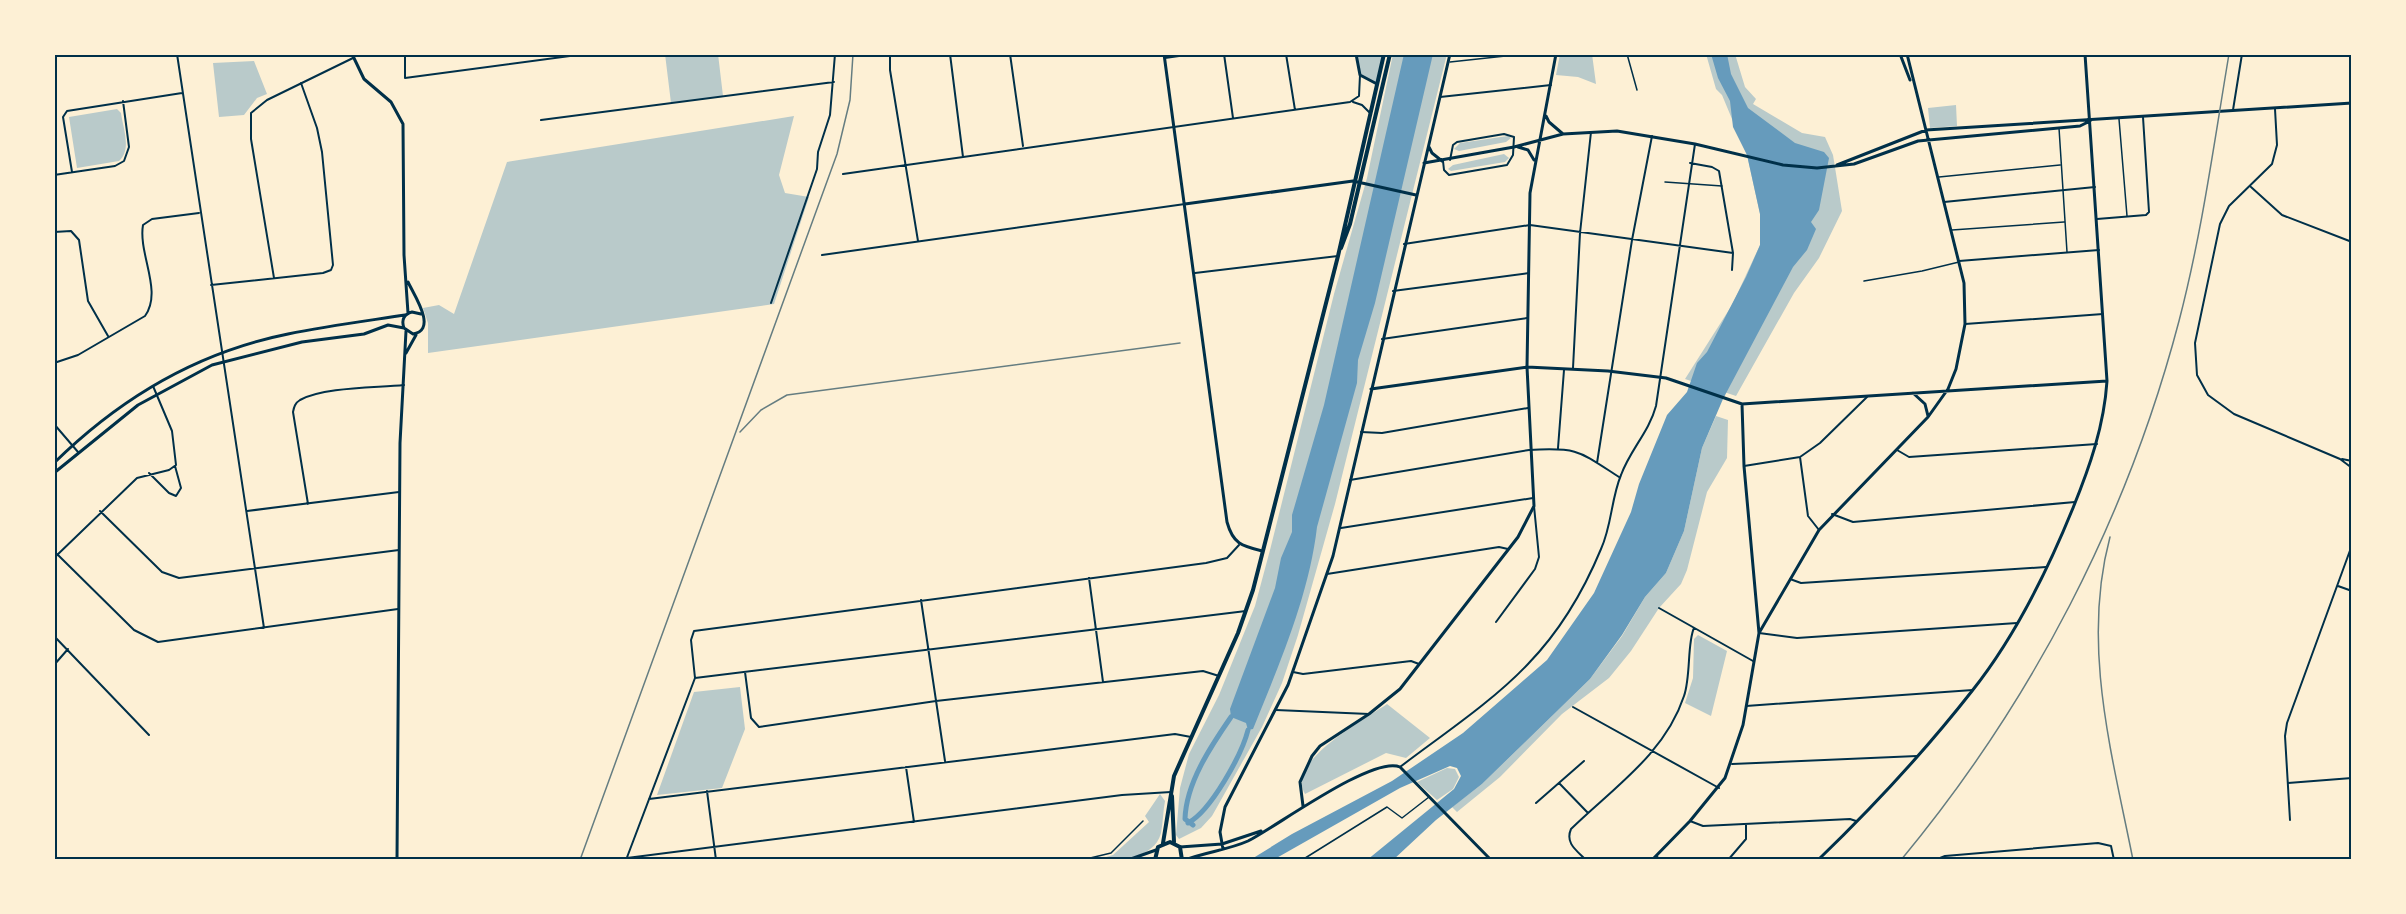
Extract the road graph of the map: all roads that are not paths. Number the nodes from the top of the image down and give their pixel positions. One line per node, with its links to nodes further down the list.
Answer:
1 (177, 54): 34 (street)
2 (405, 54): 3 (street)
3 (585, 54)
4 (835, 54): 27 (street)
5 (890, 54): 68 (street)
6 (950, 54): 61 (street)
7 (1010, 54): 60 (street)
8 (1193, 54): 24 (street)
9 (1224, 54): 45 (street)
10 (1286, 54): 40 (street)
11 (1356, 54): 26 (street)
12 (1384, 54): 30 (main road)
13 (1390, 54): 32 (main road)
14 (1450, 54): 25 (street)
15 (1524, 54): 25 (lane)
16 (1556, 54): 31 (street)
17 (1627, 54): 33 (lane)
18 (1900, 54): 28 (street)
19 (1906, 54): 28 (street)
20 (2085, 54): 48 (street)
21 (2242, 54): 22 (street); 43 (street)
22 (2254, 54)
23 (352, 56): 29 (street); 109 (street)
24 (1165, 56): 49 (street)
25 (1447, 62): 35 (street)
26 (1360, 75): 30 (street); 37 (street)
27 (834, 82): 47 (street); 112 (street)
28 (1911, 82): 51 (street)
29 (301, 83): 107 (street); 107 (street)
30 (1377, 84): 32 (street); 41 (main road)
31 (1551, 85): 35 (street); 42 (street)
32 (1383, 86): 75 (main road)
33 (1637, 90)
34 (182, 93): 36 (street); 85 (street)
35 (1440, 97): 58 (street)
36 (123, 101): 70 (street); 70 (street)
37 (1350, 102): 40 (street); 41 (street)
38 (2352, 103): 39 (street)
39 (2275, 109): 43 (street); 79 (street)
40 (1294, 110): 45 (street)
41 (1370, 112): 74 (main road)
42 (1546, 112): 53 (street); 55 (street)
43 (2233, 112): 44 (street)
44 (2143, 117): 46 (street); 86 (street)
45 (1233, 118): 49 (street)
46 (2119, 119): 48 (street); 86 (lane)
47 (541, 120)
48 (2090, 122): 50 (street); 51 (street); 80 (street)
49 (1175, 127): 60 (street); 84 (street)
50 (2059, 127): 56 (street); 67 (lane)
51 (1926, 130): 56 (street); 69 (street)
52 (1591, 132): 53 (street); 54 (street); 92 (street)
53 (1563, 134): 55 (street)
54 (1652, 136): 57 (street); 93 (street)
55 (1541, 138): 59 (street); 64 (street)
56 (1928, 140): 69 (street); 73 (street)
57 (1695, 144): 65 (street); 69 (street)
58 (1428, 145): 63 (street); 66 (street)
59 (1514, 147): 62 (street); 62 (street); 63 (street); 64 (street)
60 (1023, 148): 61 (street)
61 (963, 157): 68 (street)
62 (1450, 160): 63 (street)
63 (1443, 161): 66 (street)
64 (1535, 162): 89 (street)
65 (1690, 163): 77 (street); 78 (street)
66 (1424, 164): 82 (street)
67 (2061, 164): 73 (lane); 81 (lane)
68 (906, 165): 71 (street); 94 (street)
69 (1831, 167)
70 (72, 172): 72 (street)
71 (843, 174)
72 (54, 175)
73 (1938, 178): 83 (street)
74 (1353, 182): 75 (street); 84 (street); 102 (main road)
75 (1360, 182): 82 (street); 102 (main road)
76 (1665, 182): 77 (lane)
77 (1688, 184): 78 (lane); 97 (street)
78 (1722, 186): 99 (street)
79 (2250, 186): 95 (street); 151 (street)
80 (2095, 187): 81 (street); 87 (street)
81 (2063, 191): 83 (street); 88 (lane)
82 (1416, 195): 96 (street)
83 (1944, 202): 90 (street)
84 (1185, 204): 94 (street); 105 (street)
85 (199, 213): 110 (street); 120 (street)
86 (2127, 216): 87 (street)
87 (2097, 219): 98 (street)
88 (2065, 222): 90 (lane); 100 (lane)
89 (1530, 225): 92 (street); 96 (street); 106 (street)
90 (1951, 230): 103 (street)
91 (54, 231): 120 (street)
92 (1580, 233): 93 (street); 128 (street)
93 (1632, 240): 97 (street); 129 (street)
94 (918, 241): 101 (street)
95 (2352, 242)
96 (1404, 244): 111 (street)
97 (1681, 246): 99 (street); 130 (street)
98 (2099, 250): 100 (street); 114 (street)
99 (1733, 253): 104 (street)
100 (2067, 253): 103 (street)
101 (822, 255)
102 (1338, 256): 105 (street); 176 (main road)
103 (1959, 261): 108 (lane); 117 (street)
104 (1732, 270)
105 (1194, 273): 172 (street)
106 (1529, 273): 111 (street); 116 (street)
107 (274, 278): 110 (street)
108 (1864, 281)
109 (408, 282): 113 (street); 115 (street)
110 (212, 285): 122 (street)
111 (1393, 291): 121 (street)
112 (771, 303)
113 (407, 314): 115 (street); 118 (street); 122 (street)
114 (2103, 314): 117 (street); 131 (street)
115 (422, 315): 119 (street)
116 (1527, 318): 121 (street); 126 (street)
117 (1965, 324): 135 (street)
118 (405, 330): 119 (street); 123 (street); 124 (street)
119 (416, 334): 123 (street)
120 (108, 337): 125 (street)
121 (1382, 339): 134 (street)
122 (222, 352): 124 (street); 133 (street)
123 (405, 355): 132 (street)
124 (223, 361): 137 (street); 168 (street)
125 (54, 363)
126 (1527, 367): 127 (street); 134 (street); 140 (street)
127 (1564, 368): 128 (street); 146 (street)
128 (1573, 368): 129 (street)
129 (1612, 371): 130 (street); 154 (street)
130 (1660, 378): 139 (street); 160 (street)
131 (2107, 381): 135 (street); 144 (street)
132 (404, 385): 162 (street); 165 (street)
133 (153, 386): 137 (street); 145 (street)
134 (1371, 389): 143 (street)
135 (1948, 389): 136 (street); 141 (street)
136 (1912, 392): 138 (street); 141 (street)
137 (157, 394): 149 (street); 155 (street)
138 (1869, 395): 139 (street); 150 (street)
139 (1742, 404): 156 (street)
140 (1528, 408): 143 (street); 147 (street)
141 (1928, 417): 148 (street)
142 (54, 424): 145 (street)
143 (1361, 432): 161 (street)
144 (2097, 444): 148 (street); 164 (street)
145 (72, 445): 149 (street); 153 (street)
146 (1558, 448): 147 (street); 154 (street)
147 (1529, 450): 161 (street); 163 (street)
148 (1897, 450): 169 (street)
149 (78, 452): 158 (street)
150 (1800, 458): 156 (street); 171 (street)
151 (2340, 459): 152 (street); 157 (street)
152 (2352, 461)
153 (54, 463)
154 (1597, 463): 160 (street)
155 (175, 466): 159 (street); 159 (street)
156 (1744, 466): 195 (street)
157 (2352, 468)
158 (54, 473)
159 (149, 473): 167 (street)
160 (1619, 478): 221 (street)
161 (1350, 480): 170 (street)
162 (399, 492): 165 (street); 175 (street)
163 (1533, 498): 166 (street); 170 (street)
164 (2076, 502): 169 (street); 179 (street)
165 (308, 504): 168 (street)
166 (1534, 506): 174 (street); 190 (street)
167 (100, 511): 177 (street); 180 (street)
168 (247, 511): 180 (street)
169 (1832, 514): 171 (street)
170 (1340, 529): 181 (street)
171 (1819, 530): 183 (street)
172 (1239, 545): 176 (street); 182 (street)
173 (2352, 546): 184 (street)
174 (1509, 549): 181 (street); 201 (street)
175 (399, 550): 180 (street); 188 (street)
176 (1264, 551): 189 (main road)
177 (57, 554): 178 (street); 192 (street)
178 (54, 558)
179 (2048, 567): 183 (street); 191 (street)
180 (256, 569): 192 (street)
181 (1327, 574): 203 (street)
182 (1089, 578): 186 (street); 194 (street)
183 (1790, 579): 195 (street)
184 (2337, 585): 185 (street); 224 (street)
185 (2352, 591)
186 (921, 600): 198 (street); 205 (street)
187 (1659, 608): 193 (street)
188 (398, 609): 192 (street); 250 (street)
189 (1246, 610): 194 (street); 204 (main road)
190 (1496, 621)
191 (2017, 623): 195 (street); 207 (street)
192 (264, 628)
193 (1694, 628): 199 (street); 215 (street)
194 (1097, 630): 198 (street); 206 (street)
195 (1759, 633): 199 (street)
196 (54, 636): 197 (street)
197 (68, 649): 200 (street); 213 (street)
198 (929, 650): 202 (street); 208 (street)
199 (1755, 662): 209 (street)
200 (54, 664)
201 (1419, 664): 203 (street); 212 (street)
202 (745, 672): 205 (street); 208 (street)
203 (1293, 672): 211 (street)
204 (1219, 676): 206 (street); 214 (main road)
205 (695, 678): 229 (street)
206 (1103, 682): 208 (street)
207 (1973, 690): 209 (street); 216 (street)
208 (936, 701): 218 (street)
209 (1746, 706): 219 (street)
210 (1573, 707): 215 (street)
211 (1276, 710): 212 (street); 242 (street)
212 (1369, 714): 231 (street)
213 (149, 735)
214 (1191, 737): 218 (street); 227 (main road)
215 (1653, 751): 225 (street); 232 (street)
216 (1917, 756): 219 (street); 237 (street)
217 (1584, 761): 223 (street)
218 (945, 762): 220 (street)
219 (1732, 764): 225 (street)
220 (906, 767): 226 (street); 236 (street)
221 (1401, 767): 228 (street); 231 (street)
222 (2352, 778): 224 (street)
223 (1559, 783): 230 (street); 232 (street)
224 (2288, 783): 233 (street)
225 (1719, 788): 235 (street)
226 (707, 791): 229 (street); 243 (street)
227 (1171, 792): 236 (street); 240 (main road); 241 (main road)
228 (1430, 796): 258 (lane); 259 (street)
229 (649, 799): 249 (street)
230 (1536, 802)
231 (1303, 806): 239 (street)
232 (1588, 813): 260 (street)
233 (2290, 820)
234 (1143, 821): 253 (lane)
235 (1690, 821): 238 (street); 248 (street)
236 (914, 822): 243 (street)
237 (1857, 822): 238 (street); 264 (street)
238 (1746, 825): 263 (street)
239 (1263, 830): 242 (street); 245 (street)
240 (1163, 843): 241 (main road); 246 (main road)
241 (1174, 843): 244 (main road)
242 (1222, 844): 244 (street); 245 (street)
243 (715, 847): 249 (street); 251 (street)
244 (1180, 847): 257 (main road)
245 (1223, 849): 257 (street)
246 (1156, 850): 254 (street); 256 (main road)
247 (1951, 855): 265 (street); 266 (street); 267 (street)
248 (1656, 856): 261 (street); 262 (street)
249 (626, 859)
250 (397, 860)
251 (716, 860)
252 (1056, 860): 253 (street)
253 (1085, 860)
254 (1129, 860): 255 (street)
255 (1146, 860)
256 (1155, 860)
257 (1184, 860)
258 (1302, 860)
259 (1491, 860)
260 (1586, 860)
261 (1652, 860)
262 (1661, 860)
263 (1728, 860)
264 (1818, 860)
265 (1935, 860)
266 (1951, 860)
267 (2114, 860)

